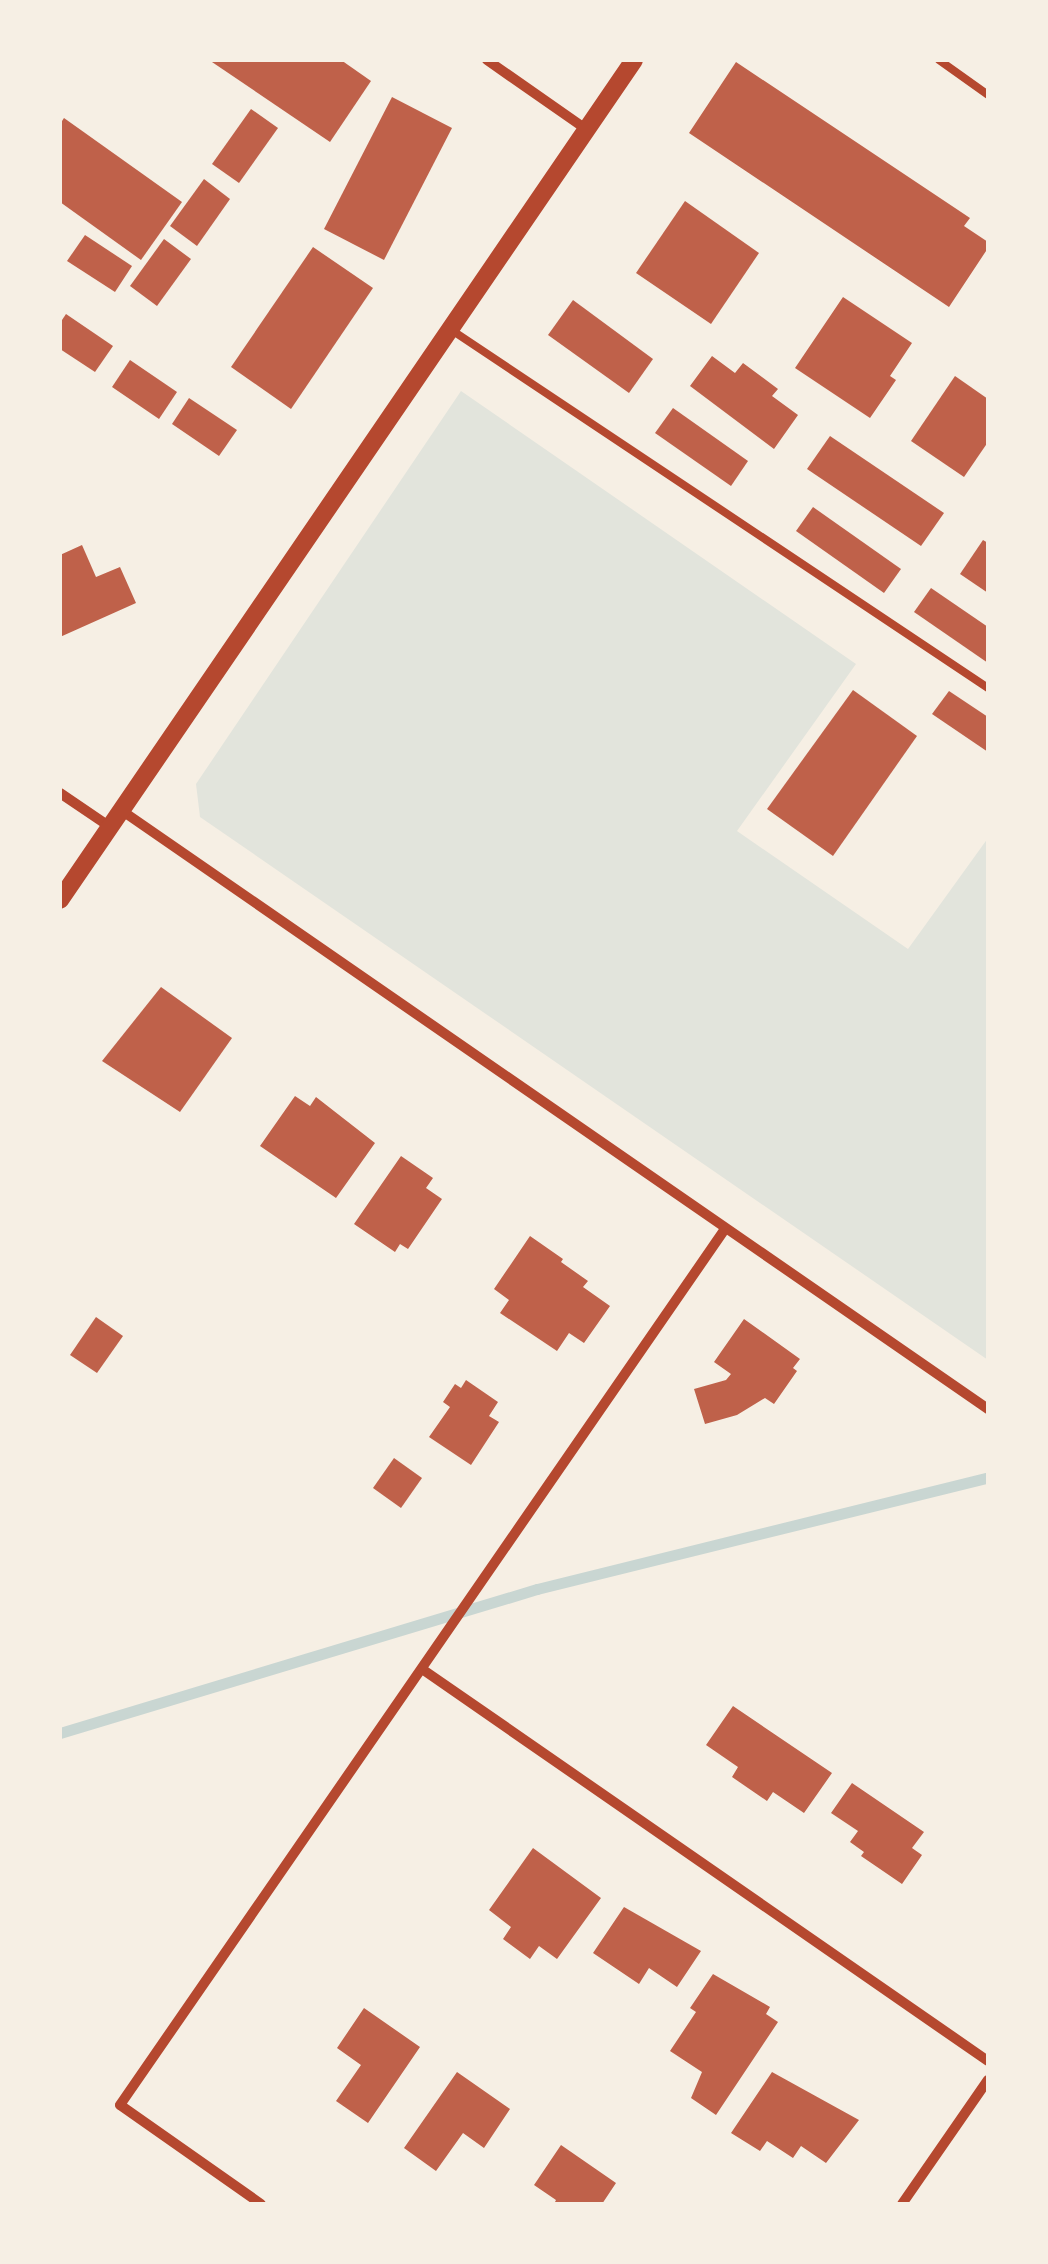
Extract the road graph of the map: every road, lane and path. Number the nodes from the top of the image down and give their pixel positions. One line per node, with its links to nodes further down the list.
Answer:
1 (488, 60): 5 (street)
2 (634, 60): 5 (street)
3 (939, 60): 4 (lane)
4 (988, 95)
5 (586, 129): 6 (street)
6 (450, 329): 7 (lane); 9 (street)
7 (988, 688)
8 (60, 793): 10 (street)
9 (121, 810): 10 (street); 12 (street)
10 (110, 827): 11 (street)
11 (60, 900)
12 (725, 1228): 13 (street); 14 (street)
13 (988, 1409)
14 (422, 1669): 15 (street); 17 (street)
15 (988, 2060)
16 (988, 2080): 18 (street)
17 (261, 2204)
18 (902, 2204)

